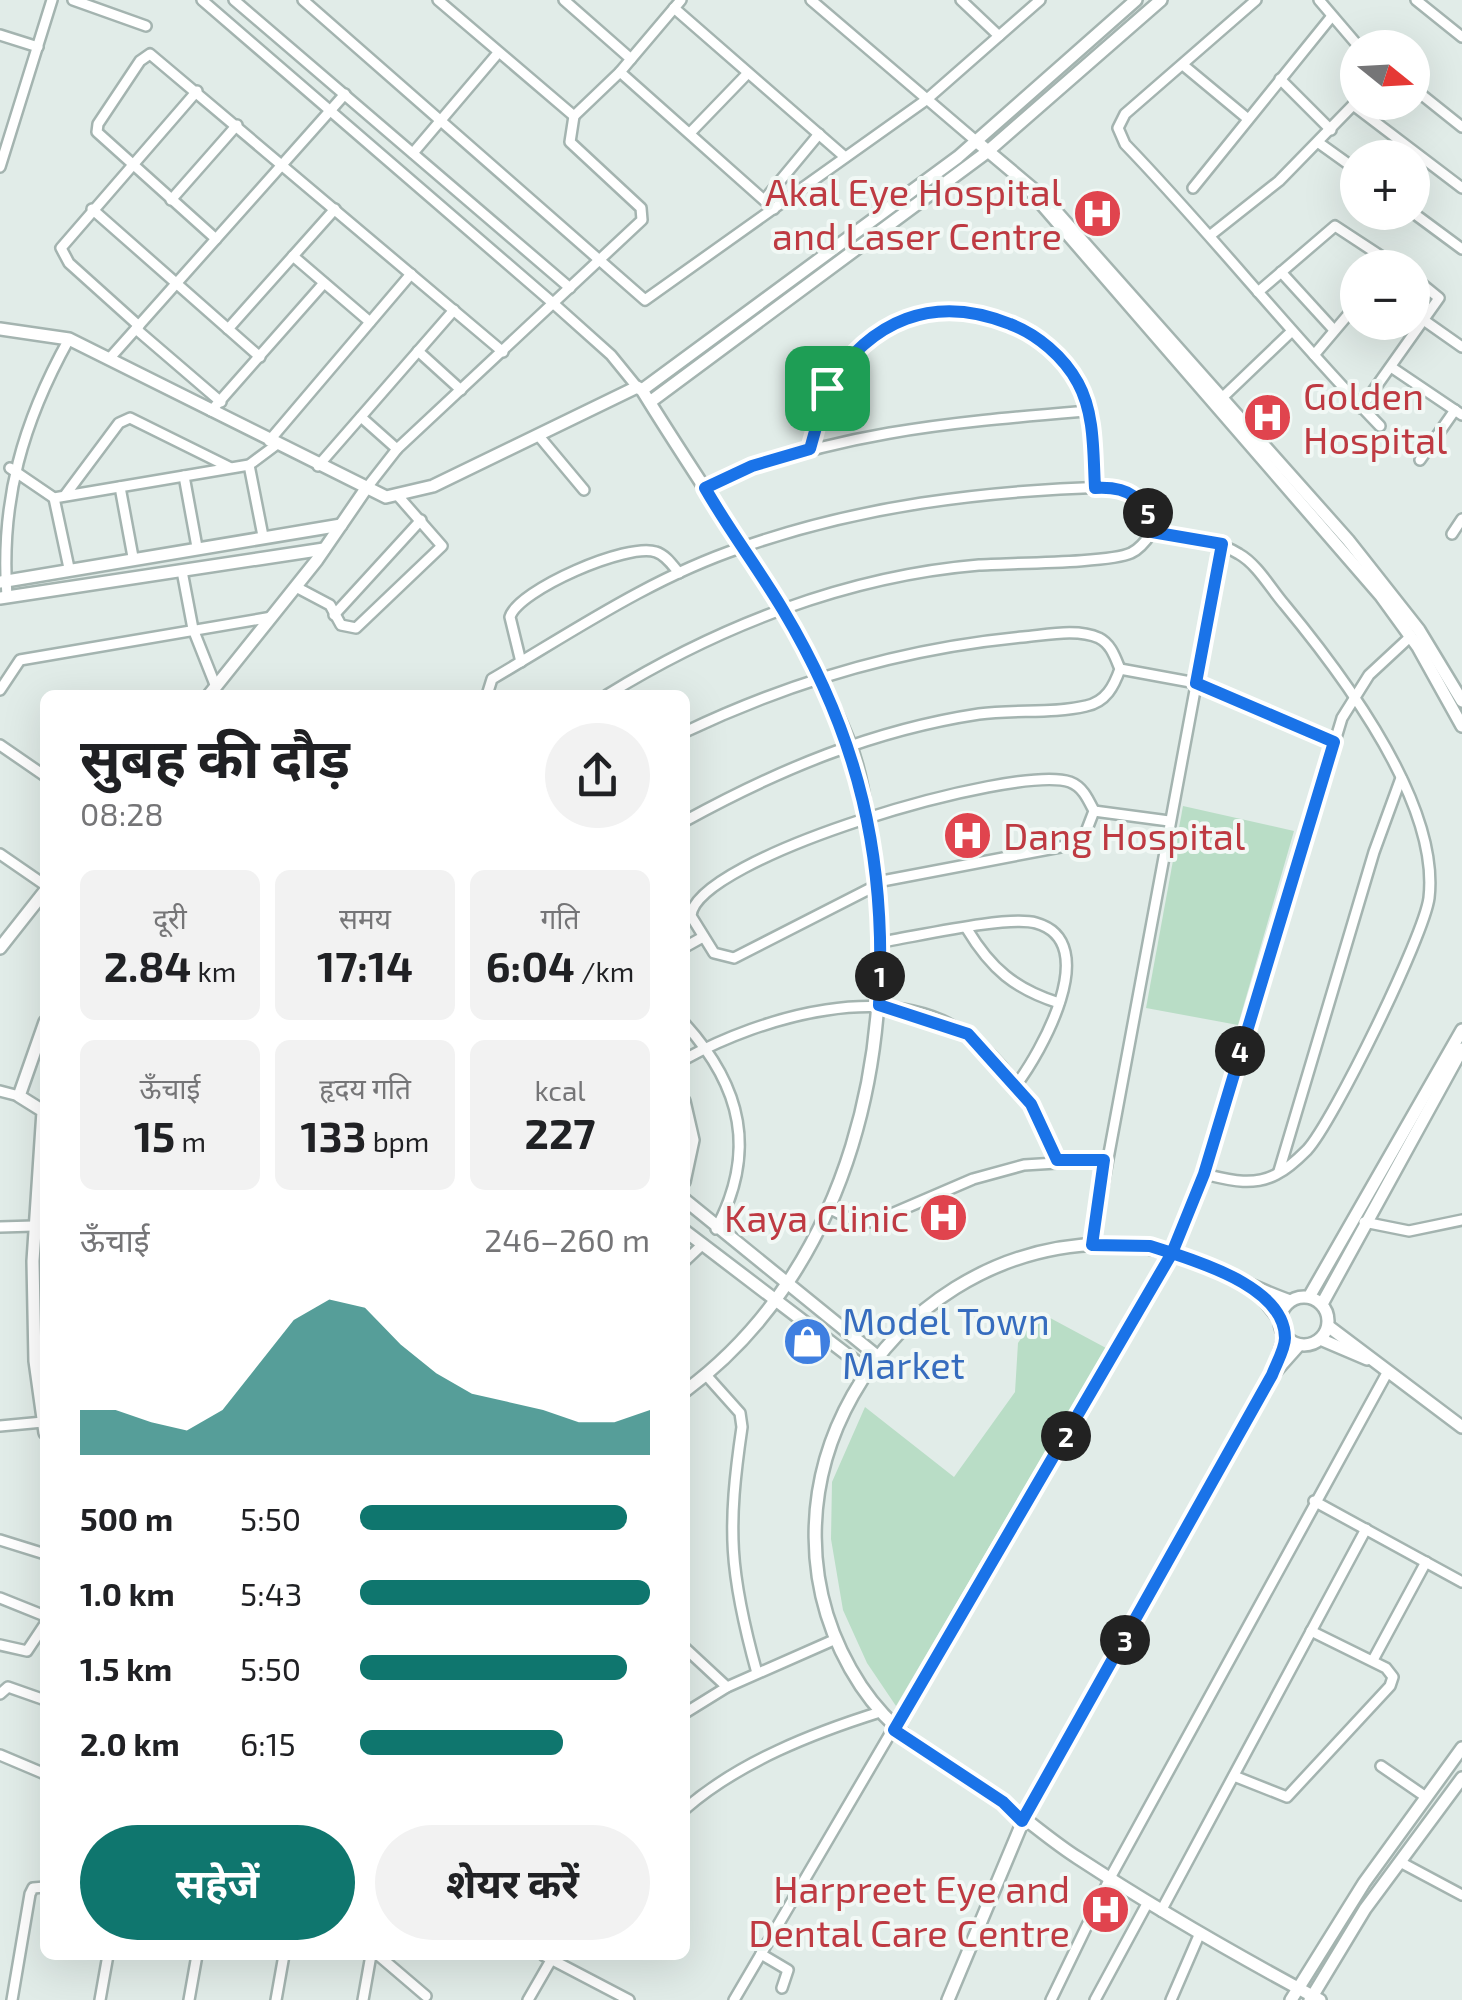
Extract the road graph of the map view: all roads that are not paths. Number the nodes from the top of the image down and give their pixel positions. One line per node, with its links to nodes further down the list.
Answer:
1 (52, 0): 23 (street)
2 (73, 0): 18 (street)
3 (202, 0): 34 (street)
4 (234, 0): 31 (street)
5 (302, 0): 39 (street)
6 (438, 0): 24 (street)
7 (566, 0): 25 (street)
8 (810, 0): 32 (street)
9 (961, 0): 21 (street)
10 (1040, 0): 21 (street)
11 (1136, 0): 45 (street)
12 (1161, 0): 47 (street)
13 (1256, 0): 26 (street)
14 (1319, 0): 17 (street)
15 (1416, 0): 22 (street)
16 (678, 4): 25 (street); 28 (street)
17 (1332, 16): 19 (street); 29 (street)
18 (146, 26)
19 (1344, 30)
20 (0, 35): 23 (street)
21 (999, 36): 32 (street)
22 (1462, 37)
23 (38, 47): 53 (street)
24 (498, 53): 35 (street); 39 (street)
25 (631, 60): 27 (street)
26 (1183, 65): 36 (street); 64 (street)
27 (620, 72): 35 (street); 43 (street)
28 (748, 73): 43 (street); 44 (street)
29 (1280, 79): 36 (street); 42 (street)
30 (197, 92): 40 (street); 52 (street); 52 (street)
31 (344, 94): 34 (street); 48 (street)
32 (926, 100): 45 (street); 49 (street)
33 (1430, 101): 41 (street)
34 (330, 110): 51 (street); 66 (street)
35 (574, 116): 70 (street)
36 (1248, 119): 54 (street)
37 (1340, 120): 42 (street)
38 (1377, 120): 55 (street)
39 (439, 124): 48 (street); 70 (street)
40 (237, 126): 51 (street); 58 (street)
41 (1462, 126)
42 (1331, 130): 46 (street)
43 (690, 134): 57 (street)
44 (818, 134): 49 (street); 57 (street)
45 (976, 141): 47 (street); 99 (street)
46 (1318, 142): 50 (street); 64 (street)
47 (987, 152): 56 (street); 99 (street)
48 (413, 153): 63 (street)
49 (845, 157): 59 (street)
50 (1340, 158)
51 (282, 164): 61 (street); 65 (street)
52 (132, 165): 58 (street); 60 (street)
53 (0, 168)
54 (1194, 188)
55 (1462, 188)
56 (1030, 189): 100 (street); 146 (street)
57 (765, 199): 59 (street)
58 (171, 200): 65 (street)
59 (774, 208): 70 (street)
60 (92, 209): 74 (street); 84 (street)
61 (335, 209): 69 (street); 72 (street)
62 (1430, 225): 67 (street)
63 (506, 233): 66 (street); 75 (street)
64 (1212, 234): 77 (street)
65 (216, 239): 74 (street)
66 (490, 248): 78 (street)
67 (1462, 249)
68 (1370, 250): 71 (street)
69 (292, 256): 73 (street); 86 (street)
70 (599, 260): 75 (street)
71 (1281, 272): 77 (street); 87 (street)
72 (411, 274): 80 (street); 81 (street)
73 (324, 282): 81 (street); 95 (street)
74 (176, 284): 84 (street); 86 (street)
75 (570, 288): 78 (street)
76 (1430, 288): 79 (street)
77 (1258, 292): 88 (street)
78 (554, 304): 93 (street); 99 (street)
79 (1430, 309)
80 (454, 310): 92 (street); 93 (street)
81 (370, 322): 108 (street)
82 (1340, 323): 87 (street)
83 (1430, 325): 91 (street)
84 (137, 327): 96 (street); 101 (street)
85 (0, 329): 89 (street)
86 (228, 329): 95 (street)
87 (1334, 330): 94 (street)
88 (1292, 331): 94 (street); 100 (street)
89 (69, 339): 96 (street); 115 (street)
90 (1410, 340): 97 (street)
91 (1462, 347)
92 (418, 351): 98 (street); 105 (street)
93 (503, 352): 98 (street)
94 (1314, 354): 102 (street)
95 (260, 356): 101 (street)
96 (109, 359): 101 (street)
97 (1391, 367): 102 (street); 104 (street)
98 (462, 390): 109 (street)
99 (643, 393): 107 (street); 118 (street)
100 (1222, 397): 156 (street)
101 (216, 407): 108 (street)
102 (1362, 408): 106 (street)
103 (1087, 411): 110 (street); 110 (street); 119 (street)
104 (1459, 412): 111 (street)
105 (361, 417): 109 (street); 113 (street)
106 (1380, 426)
107 (538, 435): 121 (street); 124 (street)
108 (273, 443): 112 (street); 113 (street)
109 (397, 449): 120 (street)
110 (810, 449): 118 (street)
111 (1420, 460)
112 (249, 466): 114 (street); 130 (street)
113 (318, 466): 120 (street)
114 (230, 467): 116 (street); 122 (street)
115 (10, 468): 123 (street); 139 (street)
116 (184, 476): 117 (street); 132 (street)
117 (120, 487): 122 (street); 135 (street)
118 (705, 488): 133 (street)
119 (1095, 488): 128 (street); 133 (street)
120 (364, 490): 124 (street); 127 (street)
121 (584, 490)
122 (66, 494): 123 (street)
123 (54, 498): 136 (street)
124 (398, 498): 125 (street)
125 (422, 520): 143 (street); 143 (street)
126 (1462, 520): 129 (street)
127 (341, 525): 130 (street); 134 (street)
128 (1152, 532): 131 (street); 142 (street)
129 (1452, 534)
130 (263, 536): 132 (street)
131 (1222, 544): 150 (street); 157 (street)
132 (197, 547): 135 (street)
133 (739, 548): 138 (street); 142 (street)
134 (324, 549): 137 (street); 140 (street)
135 (133, 557): 136 (street)
136 (69, 568): 139 (street)
137 (182, 571): 141 (street); 145 (street)
138 (679, 573): 147 (street); 147 (street)
139 (2, 582): 141 (street)
140 (296, 587): 143 (street); 144 (street)
141 (4, 598)
142 (783, 609): 149 (street); 155 (street)
143 (334, 614)
144 (273, 616): 145 (street); 153 (street)
145 (194, 629): 151 (street); 152 (street)
146 (1411, 636): 157 (street); 158 (street)
147 (521, 662): 154 (street)
148 (1120, 669): 149 (street); 150 (street); 162 (street)
149 (818, 678): 159 (street); 162 (street)
150 (1196, 683): 160 (street); 168 (street)
151 (0, 690)
152 (213, 690)
153 (214, 690)
154 (489, 690)
155 (617, 690)
156 (1460, 694)
157 (1355, 697): 160 (street); 164 (street)
158 (1462, 726)
159 (690, 730)
160 (1334, 742): 195 (street)
161 (0, 746): 163 (street)
162 (850, 746): 166 (street); 167 (street)
163 (40, 773)
164 (1401, 778): 196 (street); 196 (street)
165 (1094, 811): 166 (street); 168 (street); 170 (street)
166 (866, 816): 170 (street); 174 (street)
167 (690, 818)
168 (1169, 821): 194 (street)
169 (0, 854): 171 (street)
170 (877, 884): 174 (street); 175 (street)
171 (40, 887)
172 (40, 897): 177 (street)
173 (967, 929): 175 (street); 178 (street); 178 (street)
174 (703, 937): 176 (street)
175 (881, 942): 179 (street)
176 (690, 944)
177 (0, 948)
178 (1060, 1003): 186 (street)
179 (879, 1005): 183 (street); 186 (street); 198 (street)
180 (690, 1030): 183 (street)
181 (1462, 1030): 211 (street)
182 (40, 1036): 188 (street)
183 (706, 1048): 185 (street); 203 (street)
184 (1462, 1050): 200 (street)
185 (690, 1056)
186 (1016, 1085): 193 (street)
187 (0, 1091): 188 (street)
188 (19, 1096): 189 (street)
189 (40, 1109)
190 (690, 1123): 192 (street)
191 (40, 1149): 201 (street)
192 (690, 1159)
193 (1057, 1160): 194 (street); 198 (street)
194 (1104, 1160): 206 (street)
195 (1204, 1174): 196 (street); 207 (street)
196 (1278, 1174)
197 (690, 1205): 203 (street)
198 (828, 1208): 209 (street)
199 (1462, 1220): 200 (street)
200 (1364, 1222): 214 (street)
201 (34, 1226): 202 (street); 227 (street)
202 (0, 1228)
203 (716, 1228): 209 (street)
204 (690, 1235): 205 (street)
205 (703, 1244): 208 (street); 212 (street)
206 (1092, 1245): 207 (street); 220 (street)
207 (1172, 1253): 210 (street); 251 (street)
208 (690, 1256)
209 (788, 1284): 212 (street); 220 (street)
210 (1254, 1288): 213 (street); 215 (street)
211 (1309, 1297): 213 (street); 214 (street)
212 (776, 1300): 222 (street); 225 (street)
213 (1290, 1301): 215 (street)
214 (1322, 1304): 216 (street)
215 (1280, 1320): 217 (street)
216 (1328, 1326): 218 (street); 221 (street)
217 (1286, 1336): 219 (street); 224 (street)
218 (1320, 1339): 219 (street); 221 (street)
219 (1299, 1344): 224 (street)
220 (877, 1356): 222 (street)
221 (1371, 1361): 223 (street)
222 (866, 1369): 241 (street)
223 (1387, 1373): 230 (street); 231 (street)
224 (1272, 1375): 260 (street)
225 (706, 1376): 226 (street); 245 (street)
226 (690, 1387)
227 (40, 1394)
228 (0, 1426): 229 (street)
229 (40, 1427)
230 (1462, 1427)
231 (1314, 1501): 232 (street); 262 (street)
232 (1366, 1529): 235 (street); 239 (street)
233 (0, 1540): 234 (street)
234 (40, 1552)
235 (1426, 1562): 236 (street); 244 (street)
236 (1462, 1582)
237 (0, 1598): 238 (street)
238 (40, 1614)
239 (1311, 1631): 244 (street); 256 (street)
240 (40, 1632): 242 (street)
241 (836, 1639): 245 (street); 250 (street)
242 (0, 1645)
243 (690, 1653): 246 (street)
244 (1373, 1660): 256 (street)
245 (757, 1672): 246 (street)
246 (727, 1687): 249 (street)
247 (0, 1694): 248 (street)
248 (40, 1698)
249 (690, 1709)
250 (880, 1712): 251 (street); 259 (street)
251 (894, 1730): 260 (street); 268 (street)
252 (1462, 1748): 258 (street)
253 (0, 1755): 255 (street)
254 (1382, 1766): 258 (street)
255 (40, 1772)
256 (1234, 1776): 266 (street)
257 (1462, 1778): 261 (street)
258 (1426, 1797): 277 (street)
259 (690, 1806)
260 (1022, 1821): 262 (street); 288 (street)
261 (1402, 1863): 264 (street); 279 (street)
262 (1110, 1878): 265 (street); 289 (street)
263 (40, 1887): 280 (street)
264 (1462, 1894)
265 (1148, 1902): 266 (street); 290 (street)
266 (1162, 1911): 267 (street)
267 (1200, 1933): 277 (street); 291 (street)
268 (761, 1954): 276 (street); 287 (street)
269 (107, 1960): 281 (street)
270 (196, 1960): 282 (street)
271 (283, 1960): 283 (street)
272 (374, 1960): 284 (street)
273 (381, 1960): 278 (street)
274 (548, 1960): 285 (street)
275 (555, 1960): 286 (street)
276 (782, 1988)
277 (1295, 1994): 279 (street)
278 (426, 1996)
279 (1314, 1999)
280 (12, 2000)
281 (100, 2000)
282 (188, 2000)
283 (276, 2000)
284 (363, 2000)
285 (528, 2000)
286 (629, 2000)
287 (734, 2000)
288 (948, 2000)
289 (1051, 2000)
290 (1094, 2000)
291 (1171, 2000)

